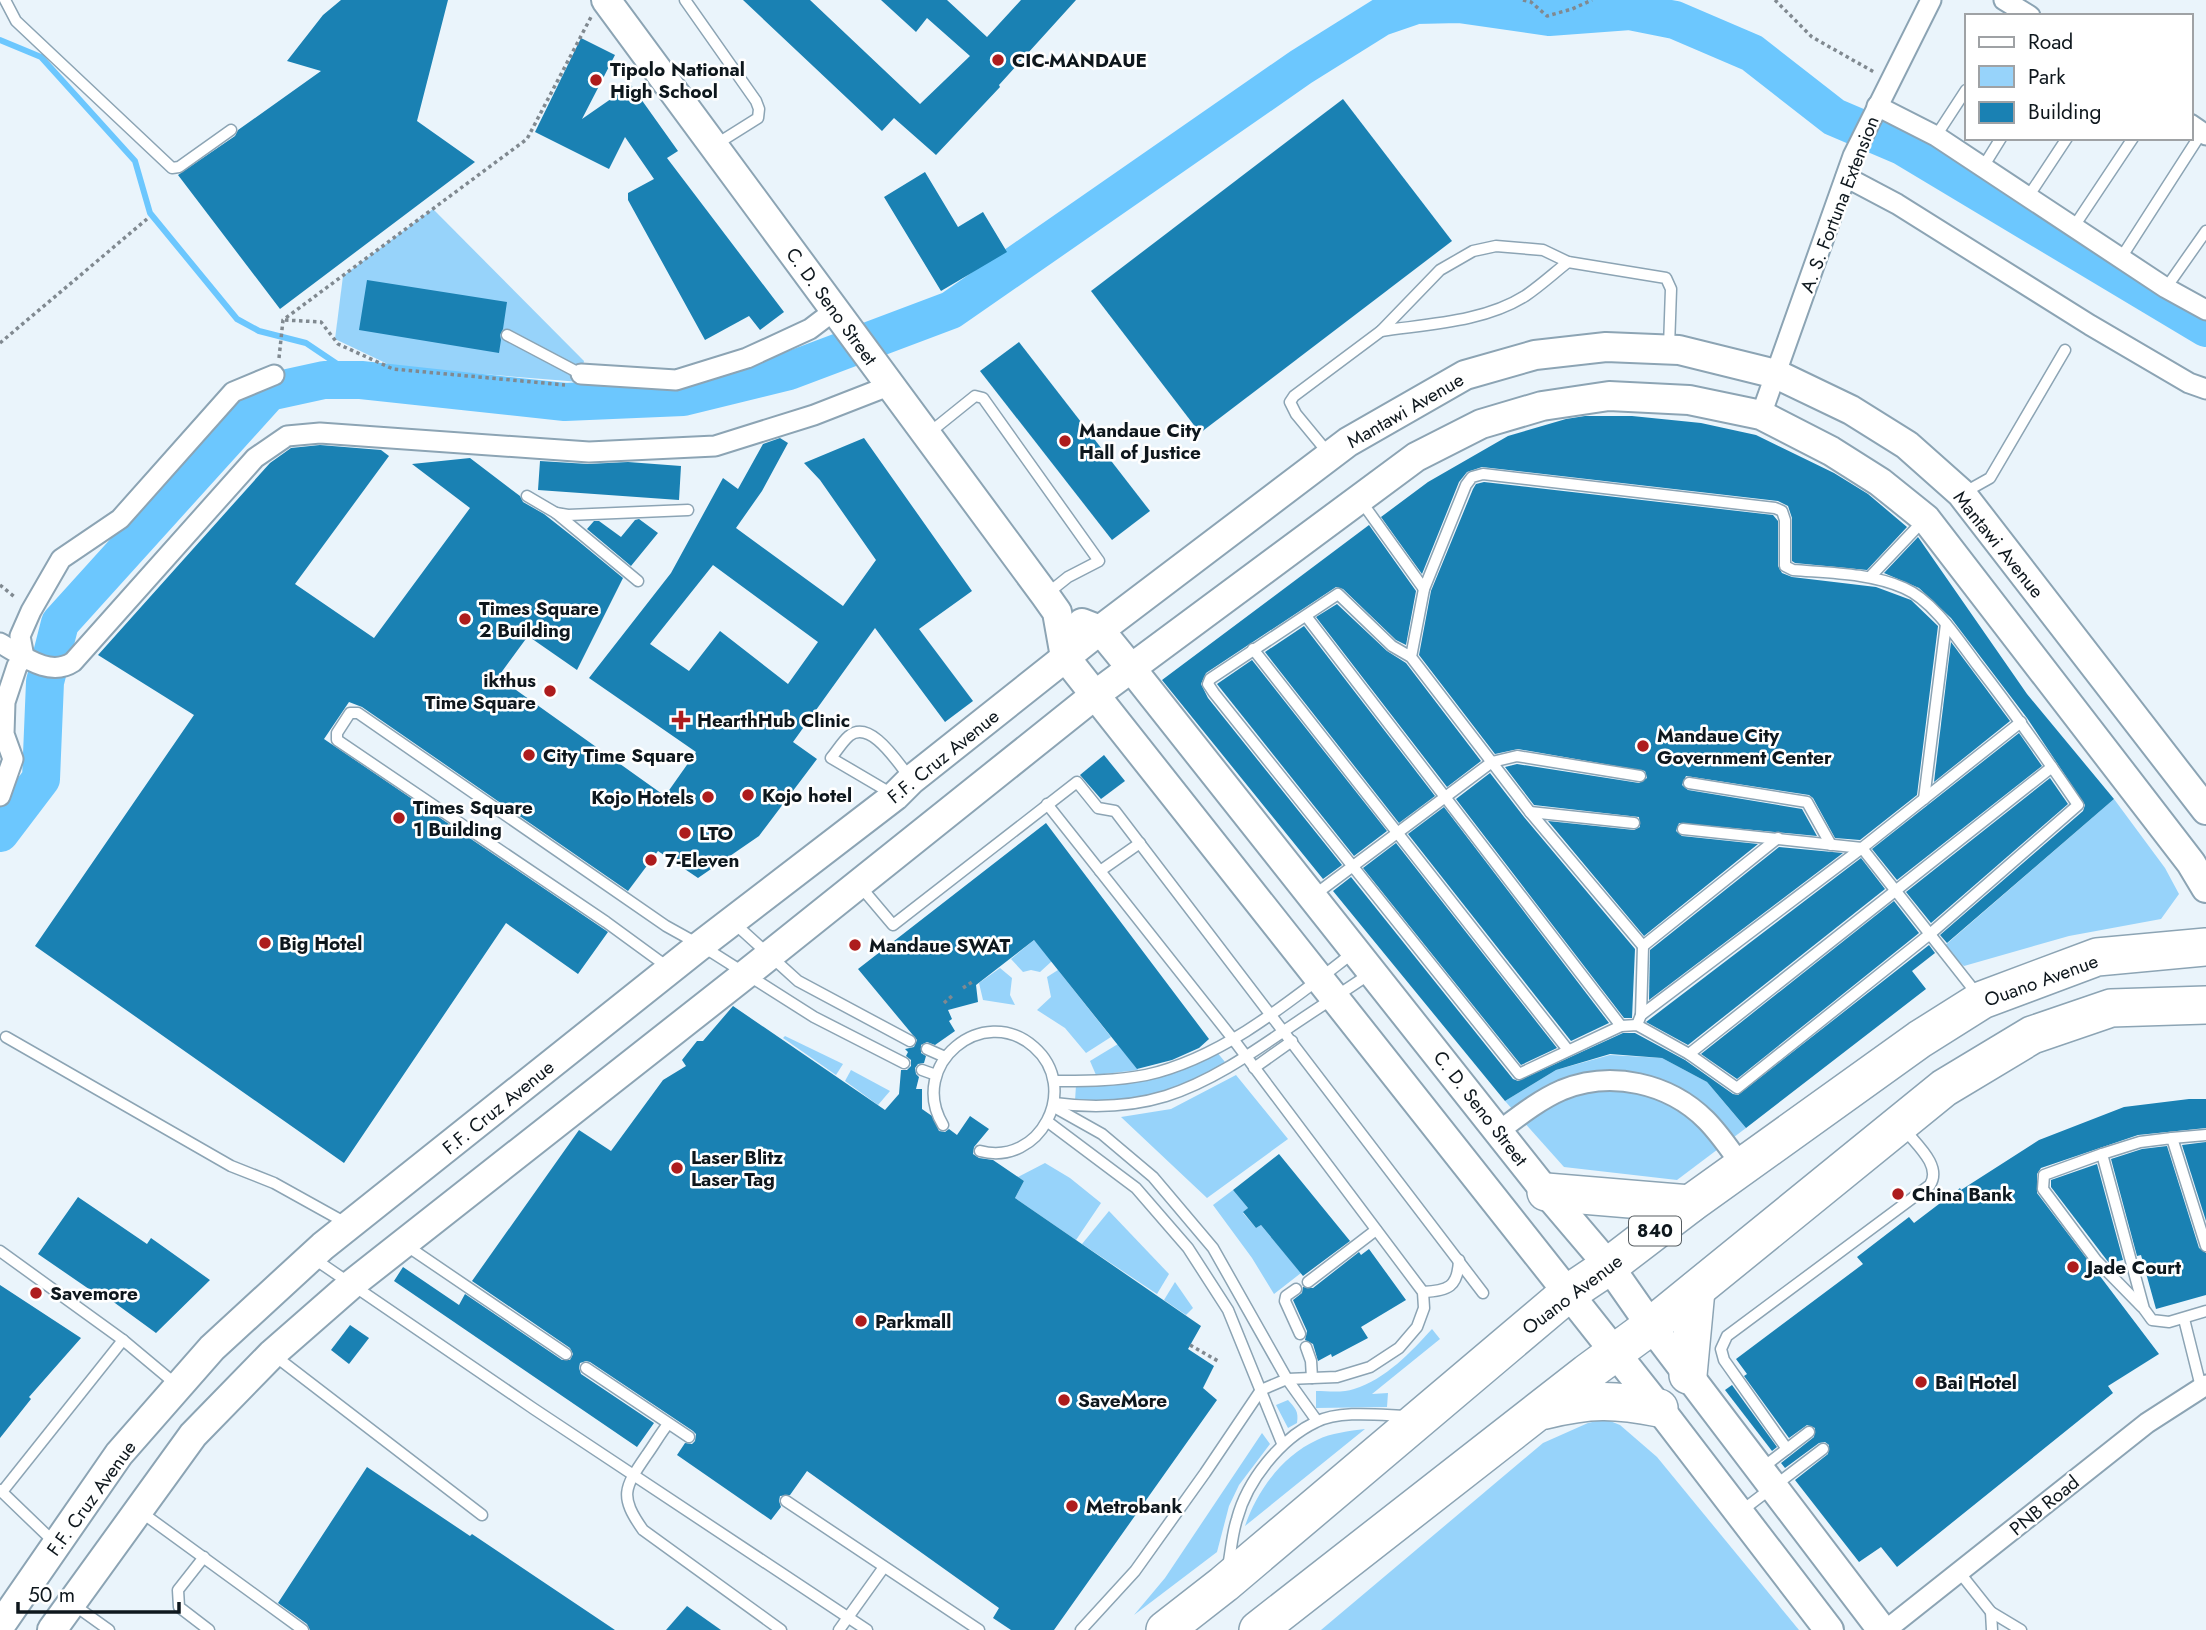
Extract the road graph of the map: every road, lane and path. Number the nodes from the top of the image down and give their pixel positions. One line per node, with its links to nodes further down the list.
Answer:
1 (5, 0): 11 (lane)
2 (685, 0): 17 (lane)
3 (1523, 0): 4 (path)
4 (1592, 0)
5 (1775, 0): 8 (path)
6 (1931, 0): 8 (street, A. S. Fortuna Extension)
7 (601, 4): 17 (street, C. D. Seno Street); 29 (path)
8 (1892, 80): 10 (street, A. S. Fortuna Extension)
9 (1965, 92): 13 (lane)
10 (1874, 111): 13 (street); 19 (street, A. S. Fortuna Extension)
11 (231, 130)
12 (2200, 131): 24 (lane)
13 (1936, 136): 18 (street)
14 (2000, 140): 18 (lane)
15 (2066, 140): 20 (lane)
16 (2132, 140): 22 (lane)
17 (714, 146): 28 (street, C. D. Seno Street)
18 (1982, 168): 20 (street)
19 (1846, 177): 37 (street, A. S. Fortuna Extension); 41 (street)
20 (2028, 197): 22 (street)
21 (147, 219): 32 (path)
22 (2073, 228): 24 (street)
23 (2206, 231): 26 (lane)
24 (2121, 258): 26 (street)
25 (1569, 262): 30 (lane); 30 (lane); 33 (lane)
26 (2166, 288): 27 (street)
27 (2206, 310)
28 (842, 318): 39 (street); 40 (street, C. D. Seno Street)
29 (283, 320): 35 (path); 39 (path)
30 (1381, 331): 44 (lane)
31 (507, 335): 36 (lane)
32 (0, 343)
33 (1669, 349): 37 (street, Mantawi Avenue); 44 (street, Mantawi Avenue)
34 (2065, 350): 45 (lane)
35 (281, 354)
36 (581, 374): 39 (street)
37 (1776, 374): 42 (street, A. S. Fortuna Extension); 45 (street, Mantawi Avenue)
38 (274, 375): 62 (street)
39 (602, 375)
40 (886, 378): 43 (street, C. D. Seno Street); 62 (street)
41 (2206, 389)
42 (1760, 415): 47 (street); 50 (street)
43 (927, 435): 54 (street, C. D. Seno Street); 54 (lane)
44 (1329, 455): 57 (street, Mantawi Avenue)
45 (1961, 494): 79 (street, Mantawi Avenue)
46 (527, 496): 49 (lane)
47 (1359, 497): 53 (lane); 63 (street)
48 (688, 510): 49 (lane)
49 (556, 513): 52 (lane)
50 (1926, 519): 51 (lane); 91 (street)
51 (1870, 577): 53 (lane); 56 (lane)
52 (639, 581)
53 (1424, 589): 61 (lane)
54 (1051, 604): 57 (street, C. D. Seno Street); 60 (street, C. D. Seno Street)
55 (1306, 616): 59 (lane); 61 (lane); 76 (lane)
56 (1946, 624): 67 (lane); 77 (lane)
57 (1100, 630): 60 (street, Mantawi Avenue); 63 (street, C. D. Seno Street)
58 (0, 643): 62 (street)
59 (1253, 649): 83 (lane); 88 (lane)
60 (1065, 657): 65 (street, C. D. Seno Street); 74 (street, F.F. Cruz Avenue)
61 (1411, 657): 69 (lane)
62 (39, 663): 64 (street)
63 (1131, 668): 65 (street); 93 (street, C. D. Seno Street)
64 (7, 674): 66 (street)
65 (1095, 695): 90 (street); 95 (street, C. D. Seno Street)
66 (3, 700): 68 (street)
67 (2021, 722): 70 (lane); 77 (lane)
68 (2, 732): 71 (street)
69 (1492, 762): 72 (lane); 76 (lane); 80 (lane)
70 (2052, 767): 92 (lane); 96 (lane)
71 (5, 769): 75 (street)
72 (1640, 776)
73 (1689, 783): 86 (lane)
74 (903, 788): 74 (lane); 94 (street, F.F. Cruz Avenue)
75 (0, 796)
76 (1446, 797): 83 (lane); 113 (lane)
77 (1924, 799): 87 (lane)
78 (1047, 804): 85 (lane); 89 (lane); 90 (lane)
79 (2206, 810)
80 (1530, 812): 81 (lane); 98 (lane)
81 (1634, 823)
82 (1683, 829): 84 (lane)
83 (1398, 833): 88 (lane); 120 (lane)
84 (1778, 838): 86 (lane); 98 (lane)
85 (1140, 843): 89 (lane); 111 (lane)
86 (1831, 845): 87 (lane)
87 (1862, 848): 92 (lane); 112 (lane)
88 (1353, 867): 93 (lane); 120 (lane)
89 (1100, 871): 116 (lane)
90 (857, 883): 100 (street)
91 (2206, 888)
92 (1896, 891): 96 (lane); 121 (lane)
93 (1313, 896): 95 (street); 101 (street, C. D. Seno Street)
94 (732, 921): 97 (street, F.F. Cruz Avenue); 100 (lane)
95 (1275, 923): 106 (street, C. D. Seno Street)
96 (1930, 934): 108 (lane); 121 (lane)
97 (702, 946): 102 (street, F.F. Cruz Avenue); 102 (lane); 103 (lane)
98 (1643, 946): 112 (lane)
99 (2206, 947): 108 (highway, Ouano Avenue / 840)
100 (769, 955): 103 (street); 117 (lane)
101 (1364, 961): 106 (lane); 106 (lane); 133 (street, C. D. Seno Street)
102 (671, 969): 141 (street, F.F. Cruz Avenue)
103 (746, 974): 124 (lane); 143 (street)
104 (972, 982): 105 (path)
105 (963, 988)
106 (1326, 988): 111 (lane); 114 (lane); 155 (street, C. D. Seno Street)
107 (953, 995): 109 (path)
108 (1982, 1000): 138 (highway, Ouano Avenue / 840)
109 (944, 1003)
110 (2206, 1005): 131 (highway)
111 (1270, 1013): 114 (lane); 116 (lane)
112 (1639, 1020): 113 (lane); 121 (lane)
113 (1620, 1026): 120 (lane)
114 (1284, 1031): 118 (lane); 123 (lane)
115 (6, 1037): 141 (lane)
116 (1233, 1039): 123 (lane); 128 (lane)
117 (910, 1041)
118 (1292, 1041): 125 (lane); 147 (lane)
119 (927, 1049): 122 (lane)
120 (1568, 1050)
121 (1689, 1055)
122 (945, 1057): 127 (lane); 128 (lane)
123 (1245, 1057): 125 (lane); 129 (lane)
124 (904, 1063)
125 (1254, 1068): 142 (lane)
126 (922, 1070): 127 (lane)
127 (936, 1075): 132 (lane)
128 (1054, 1081): 129 (lane)
129 (1054, 1105): 130 (lane); 171 (lane)
130 (1048, 1122): 136 (lane); 174 (lane)
131 (1900, 1124): 152 (highway); 183 (lane)
132 (943, 1125)
133 (1499, 1131): 138 (street); 139 (street, C. D. Seno Street)
134 (2206, 1135): 135 (lane)
135 (2172, 1138): 137 (lane); 144 (lane)
136 (980, 1151)
137 (2102, 1154): 156 (lane); 156 (lane)
138 (1742, 1167): 140 (highway, Ouano Avenue / 840)
139 (1546, 1192): 140 (highway); 148 (street, C. D. Seno Street)
140 (1690, 1204): 148 (highway, Ouano Avenue / 840)
141 (350, 1225): 146 (street, F.F. Cruz Avenue)
142 (1376, 1230): 149 (lane); 153 (lane)
143 (403, 1244): 150 (street); 166 (lane)
144 (2206, 1247)
145 (0, 1251): 161 (lane)
146 (312, 1257): 150 (lane); 173 (street, F.F. Cruz Avenue)
147 (1459, 1260): 153 (lane); 154 (lane)
148 (1609, 1266): 155 (highway, Ouano Avenue / 840); 159 (street, C. D. Seno Street)
149 (1308, 1282)
150 (352, 1284): 165 (street); 185 (lane)
151 (1296, 1289): 160 (lane)
152 (1696, 1290): 159 (highway); 169 (highway)
153 (1423, 1292): 170 (lane)
154 (1483, 1293)
155 (1567, 1294): 164 (street, C. D. Seno Street); 177 (highway, Ouano Avenue / 840)
156 (2144, 1309): 158 (lane)
157 (2206, 1311): 158 (lane)
158 (2183, 1319): 172 (lane)
159 (1651, 1326): 164 (highway); 169 (street, C. D. Seno Street)
160 (1300, 1334)
161 (123, 1340): 173 (lane); 187 (lane)
162 (1190, 1345): 167 (path)
163 (1306, 1347): 170 (lane)
164 (1614, 1353): 175 (street, C. D. Seno Street); 176 (highway)
165 (272, 1354): 189 (street); 191 (lane)
166 (566, 1354)
167 (1219, 1362)
168 (586, 1368): 179 (lane)
169 (1688, 1375): 186 (street, C. D. Seno Street)
170 (1312, 1378): 171 (lane)
171 (1287, 1379): 174 (lane); 178 (lane)
172 (2204, 1386): 195 (street, PNB Road)
173 (178, 1387): 192 (street, F.F. Cruz Avenue)
174 (1261, 1390): 182 (lane); 209 (lane)
175 (1659, 1408): 176 (highway); 190 (street, C. D. Seno Street)
176 (1538, 1412): 211 (highway)
177 (1420, 1417): 178 (lane); 196 (highway, Ouano Avenue / 840)
178 (1317, 1421): 182 (lane)
179 (668, 1424): 181 (lane); 185 (lane)
180 (1809, 1432): 183 (lane)
181 (689, 1437)
182 (1282, 1443): 196 (lane)
183 (1787, 1449): 186 (lane)
184 (1823, 1450): 186 (lane)
185 (634, 1473): 199 (lane); 205 (lane)
186 (1767, 1478): 190 (lane); 213 (street, C. D. Seno Street)
187 (1, 1491): 192 (lane)
188 (786, 1501): 194 (lane)
189 (138, 1510): 193 (lane); 197 (street)
190 (1740, 1513): 212 (street, C. D. Seno Street)
191 (482, 1515)
192 (57, 1545): 200 (street, F.F. Cruz Avenue)
193 (204, 1557): 203 (lane); 204 (lane)
194 (884, 1567): 199 (lane); 208 (lane)
195 (1960, 1573): 198 (lane); 213 (street, PNB Road)
196 (1224, 1584): 210 (highway, Ouano Avenue / 840)
197 (70, 1603): 201 (street); 202 (lane)
198 (1991, 1612): 214 (lane); 215 (lane)
199 (849, 1617): 206 (lane); 207 (lane)
200 (0, 1626)
201 (52, 1630)
202 (109, 1630)
203 (209, 1630)
204 (303, 1630)
205 (780, 1630)
206 (839, 1630)
207 (867, 1630)
208 (979, 1630)
209 (1082, 1630)
210 (1166, 1630)
211 (1258, 1630)
212 (1829, 1630)
213 (1884, 1630)
214 (1993, 1630)
215 (2021, 1630)

